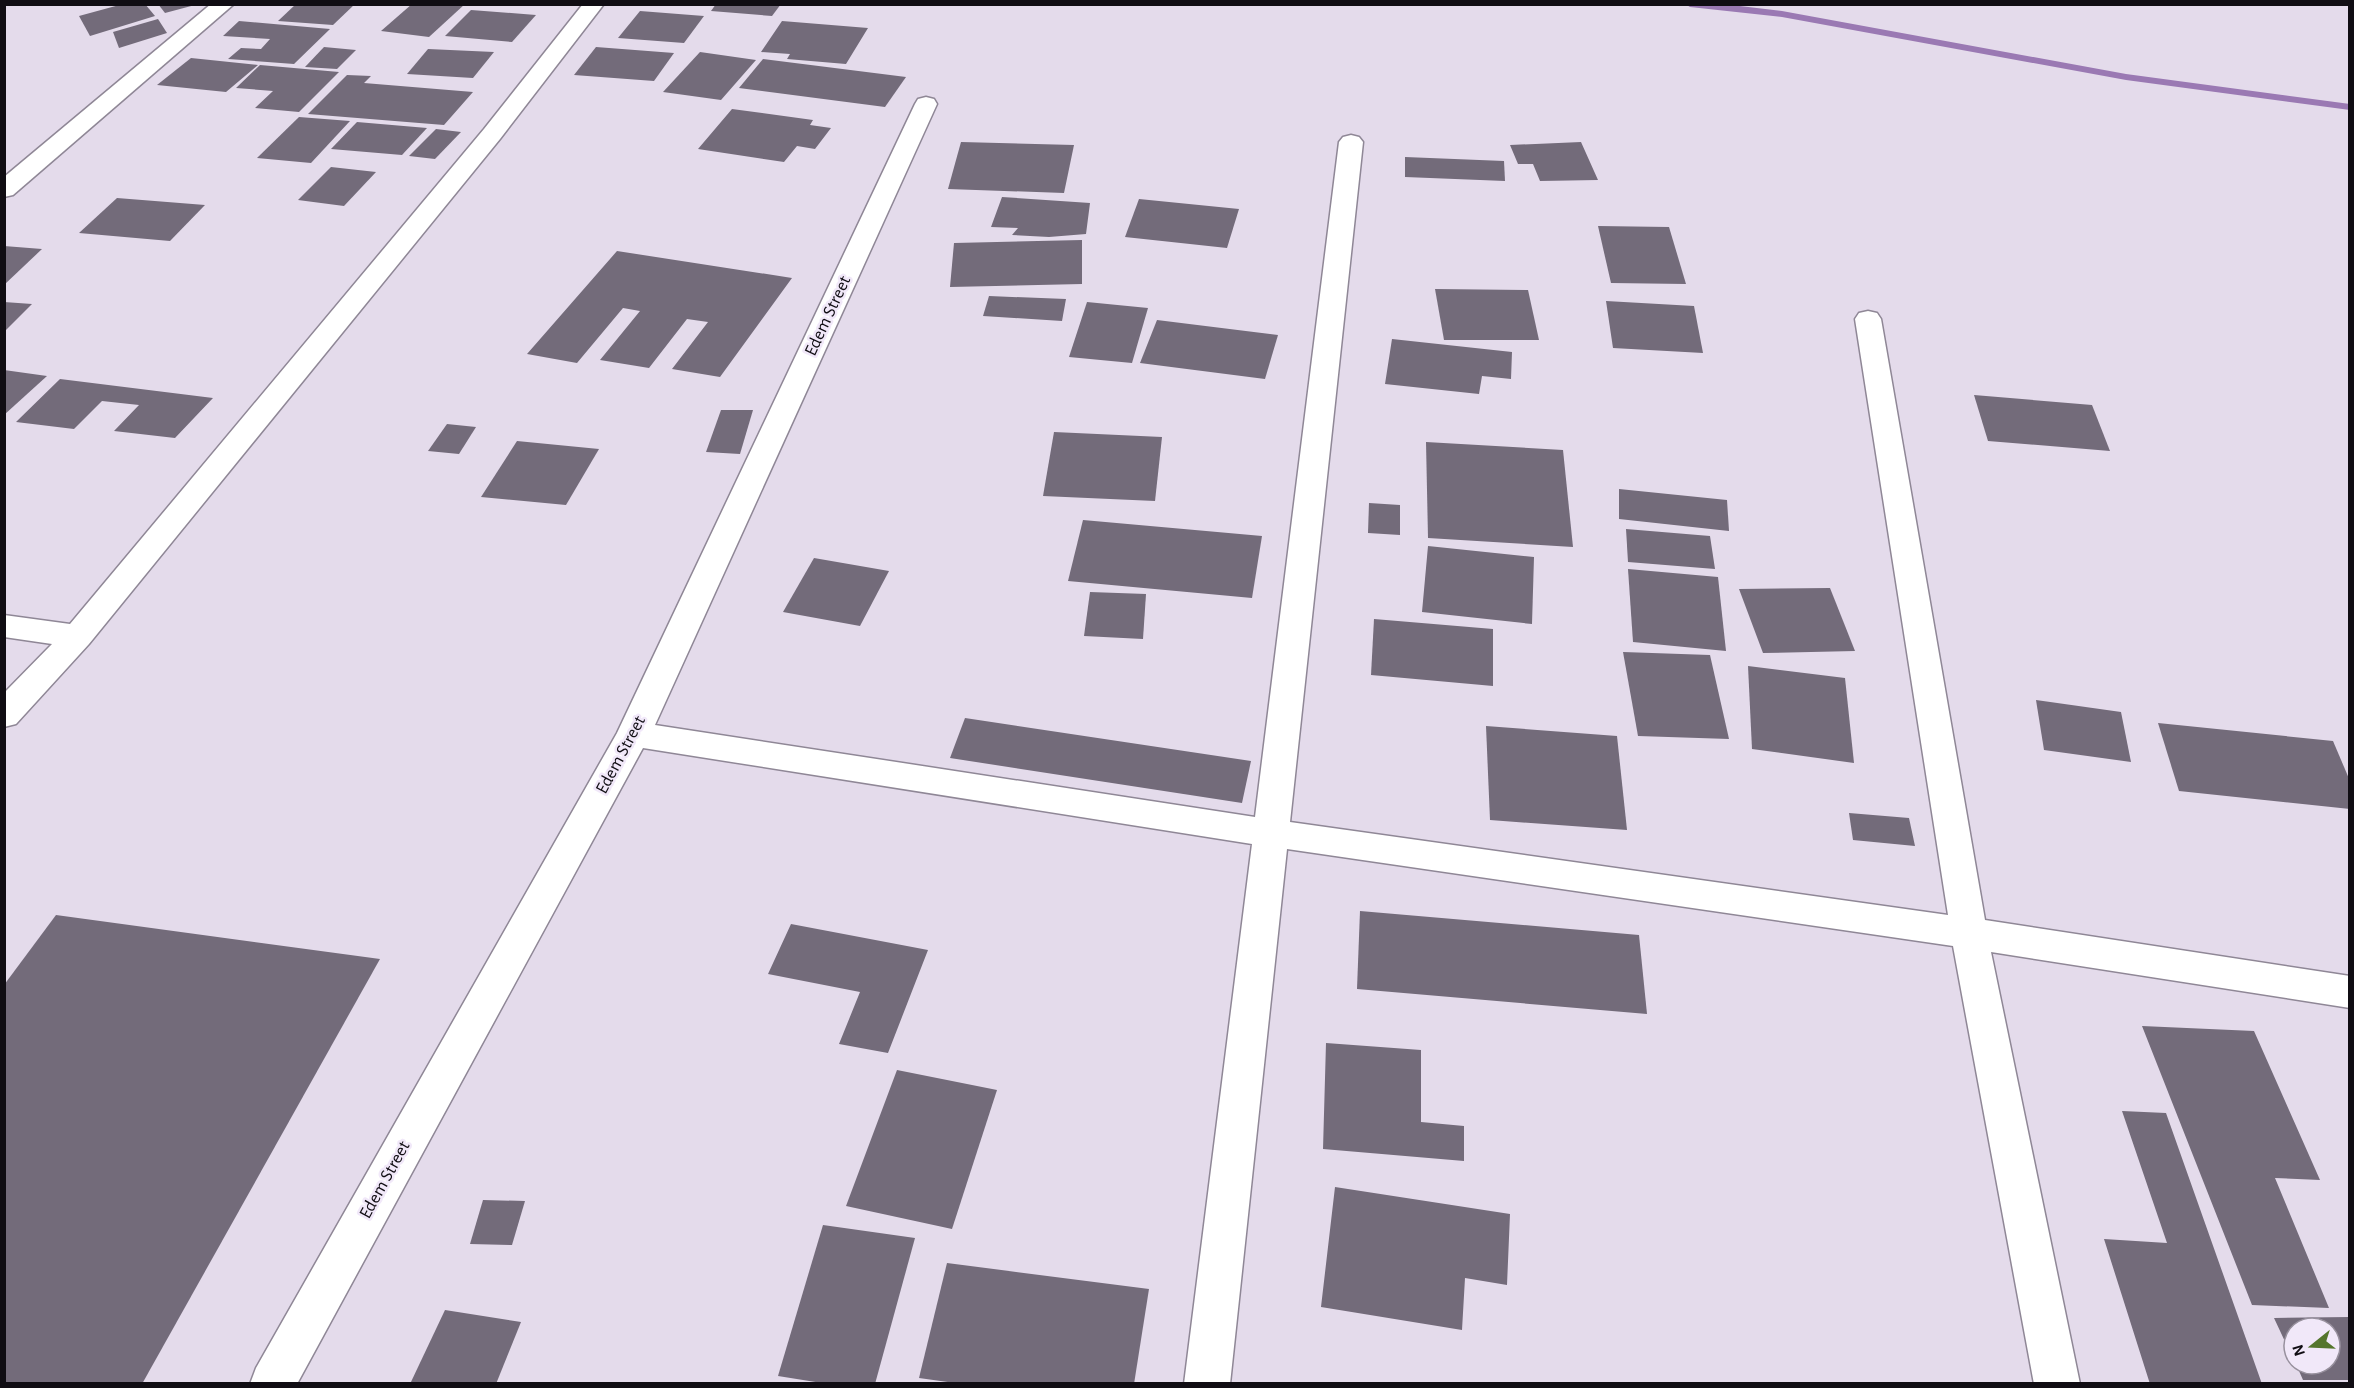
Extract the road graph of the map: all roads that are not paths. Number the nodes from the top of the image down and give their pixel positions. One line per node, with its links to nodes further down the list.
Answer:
1 (224, 4): 5 (street)
2 (594, 4): 8 (street)
3 (926, 104): 10 (street, Edem Street)
4 (1351, 142): 11 (street)
5 (4, 190)
6 (1868, 319): 12 (street)
7 (4, 626): 8 (street)
8 (78, 636): 9 (street)
9 (4, 715)
10 (634, 734): 11 (street); 14 (street, Edem Street)
11 (1272, 833): 12 (street); 15 (street)
12 (1970, 933): 13 (street); 16 (street)
13 (2349, 992)
14 (272, 1383)
15 (1207, 1383)
16 (2057, 1383)

